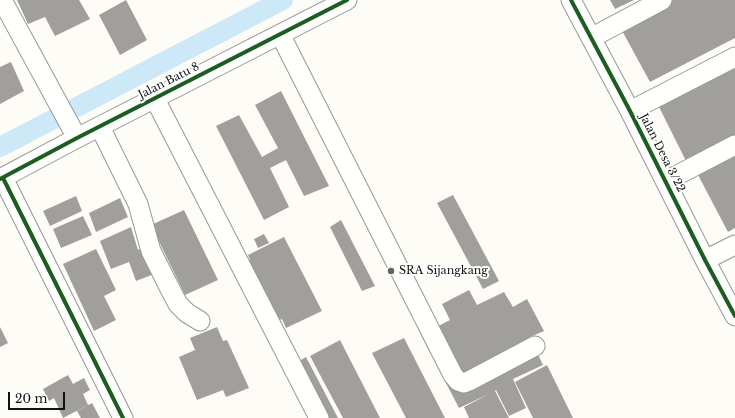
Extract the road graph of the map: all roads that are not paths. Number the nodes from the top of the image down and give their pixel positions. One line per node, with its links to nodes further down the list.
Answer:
1 (2, 0): 11 (street)
2 (346, 0): 5 (street, Jalan Batu 8)
3 (571, 0): 6 (street, Jalan Desa 3/22)
4 (662, 0): 6 (street)
5 (280, 34): 8 (street, Jalan Batu 8); 19 (street)
6 (591, 38): 9 (street, Jalan Desa 3/22)
7 (735, 57): 9 (street)
8 (155, 99): 10 (street, Jalan Batu 8); 21 (street)
9 (630, 111): 14 (street, Jalan Desa 3/22)
10 (100, 127): 11 (street, Jalan Batu 8); 18 (street)
11 (74, 133): 13 (street, Jalan Batu 8)
12 (735, 145): 14 (street)
13 (2, 178): 20 (street)
14 (666, 180): 16 (street, Jalan Desa 3/22)
15 (735, 245): 16 (street)
16 (705, 260): 17 (street, Jalan Desa 3/22)
17 (735, 316)
18 (200, 321)
19 (535, 346)
20 (123, 418)
21 (319, 418)

